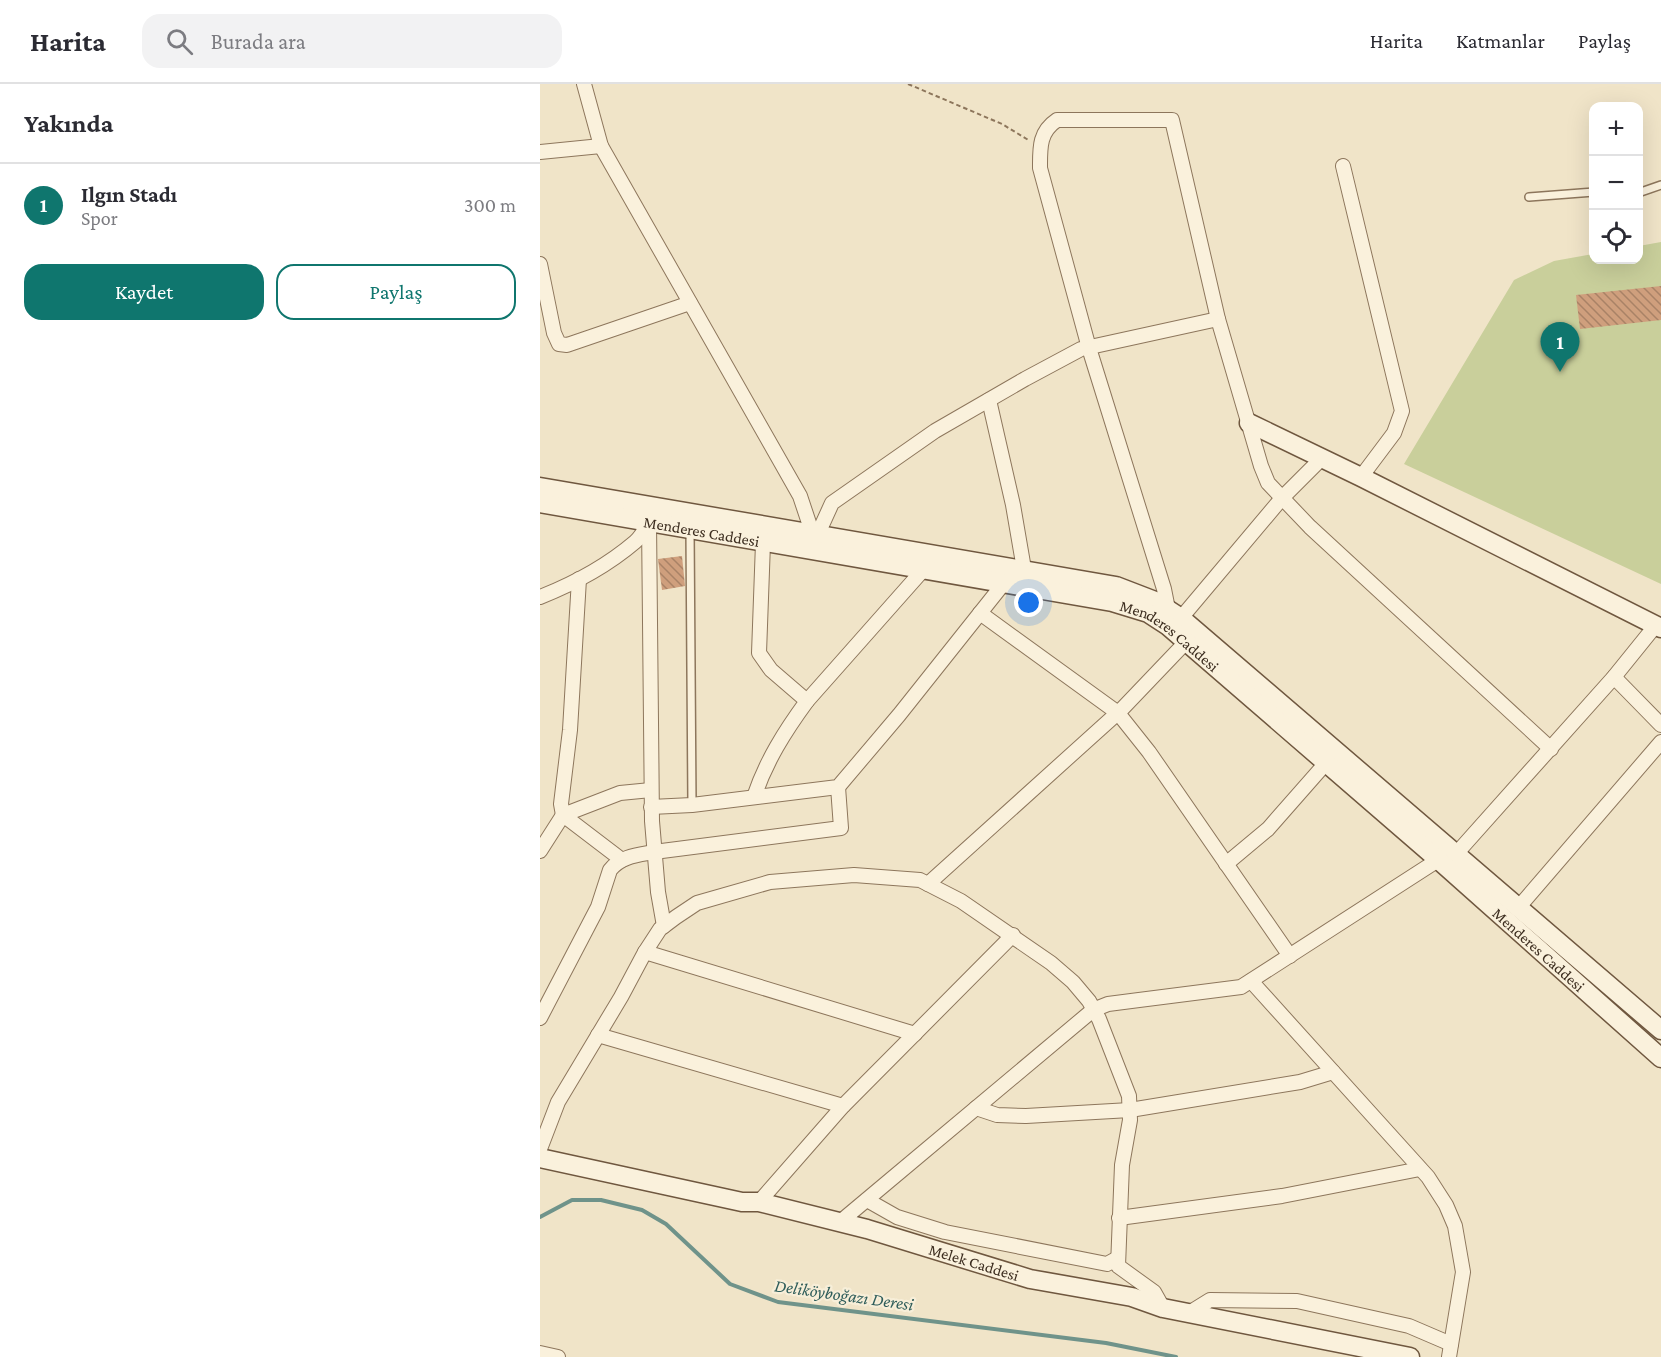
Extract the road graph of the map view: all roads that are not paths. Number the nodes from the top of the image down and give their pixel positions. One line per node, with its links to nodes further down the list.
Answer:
1 (584, 84): 2 (street)
2 (601, 146): 3 (street); 10 (street)
3 (540, 152)
4 (1343, 166): 16 (street)
5 (1661, 185): 6 (lane)
6 (1643, 191)
7 (1589, 192): 8 (lane)
8 (1529, 197)
9 (540, 264): 10 (street)
10 (690, 303): 22 (street)
11 (1218, 319): 12 (street); 12 (street); 14 (street)
12 (1089, 348): 13 (street); 30 (street)
13 (989, 400): 22 (street); 24 (street)
14 (1248, 423): 15 (main road); 18 (street)
15 (1322, 458): 16 (main road); 18 (street)
16 (1361, 477): 31 (main road)
17 (540, 487): 22 (main road, Menderes Caddesi)
18 (1282, 498): 30 (street); 38 (street)
19 (540, 503): 20 (main road, Menderes Caddesi)
20 (649, 522): 21 (main road, Menderes Caddesi); 26 (street); 41 (street)
21 (690, 530): 23 (main road, Menderes Caddesi); 43 (lane)
22 (815, 536): 24 (main road, Menderes Caddesi)
23 (763, 543): 25 (main road, Menderes Caddesi); 34 (street)
24 (1024, 569): 30 (main road, Menderes Caddesi)
25 (922, 570): 27 (main road, Menderes Caddesi); 34 (street)
26 (579, 579): 28 (street); 45 (street)
27 (1004, 584): 29 (street); 32 (main road, Menderes Caddesi)
28 (540, 597)
29 (980, 613): 35 (street); 40 (street)
30 (1175, 614): 48 (main road, Menderes Caddesi)
31 (1658, 627): 33 (street)
32 (1186, 642): 35 (street); 39 (main road, Menderes Caddesi)
33 (1614, 677): 36 (street); 38 (street)
34 (807, 701): 42 (street)
35 (1118, 713): 51 (street); 52 (street)
36 (1661, 725)
37 (1661, 742): 53 (street)
38 (1551, 749): 48 (street)
39 (1326, 763): 50 (main road, Menderes Caddesi); 51 (street)
40 (838, 787): 42 (street); 47 (street)
41 (651, 790): 44 (street); 45 (street)
42 (754, 797): 43 (street)
43 (692, 805): 44 (street)
44 (651, 807): 47 (street)
45 (563, 815): 46 (street); 49 (street)
46 (540, 851)
47 (654, 852): 49 (street); 54 (street)
48 (1456, 855): 50 (street); 53 (main road, Menderes Caddesi)
49 (622, 860): 60 (street)
50 (1438, 861): 57 (street); 64 (main road, Menderes Caddesi)
51 (1226, 864): 57 (street)
52 (928, 884): 54 (street); 55 (street)
53 (1518, 908): 61 (main road, Menderes Caddesi)
54 (664, 926): 56 (street)
55 (1013, 935): 59 (street); 62 (street)
56 (645, 952): 62 (street); 63 (street)
57 (1290, 956): 58 (street)
58 (1251, 981): 59 (street); 65 (street)
59 (1094, 1010): 67 (street); 68 (street)
60 (540, 1018)
61 (1661, 1030)
62 (915, 1034): 66 (street)
63 (598, 1035): 66 (street); 69 (street)
64 (1661, 1058)
65 (1333, 1072): 68 (street); 71 (street)
66 (843, 1107): 73 (street)
67 (976, 1108): 68 (street); 72 (street)
68 (1130, 1110): 74 (street)
69 (540, 1149)
70 (540, 1158): 73 (main road, Melek Caddesi)
71 (1420, 1169): 74 (street); 79 (street)
72 (867, 1200): 75 (street); 76 (street)
73 (759, 1202): 75 (main road, Melek Caddesi)
74 (1119, 1218): 76 (street)
75 (840, 1222): 77 (main road, Melek Caddesi)
76 (1118, 1258): 77 (street)
77 (1163, 1308): 78 (main road, Melek Caddesi)
78 (1189, 1313): 79 (street); 82 (main road, Melek Caddesi)
79 (1450, 1351)
80 (540, 1353): 81 (street)
81 (558, 1357)
82 (1410, 1357)

